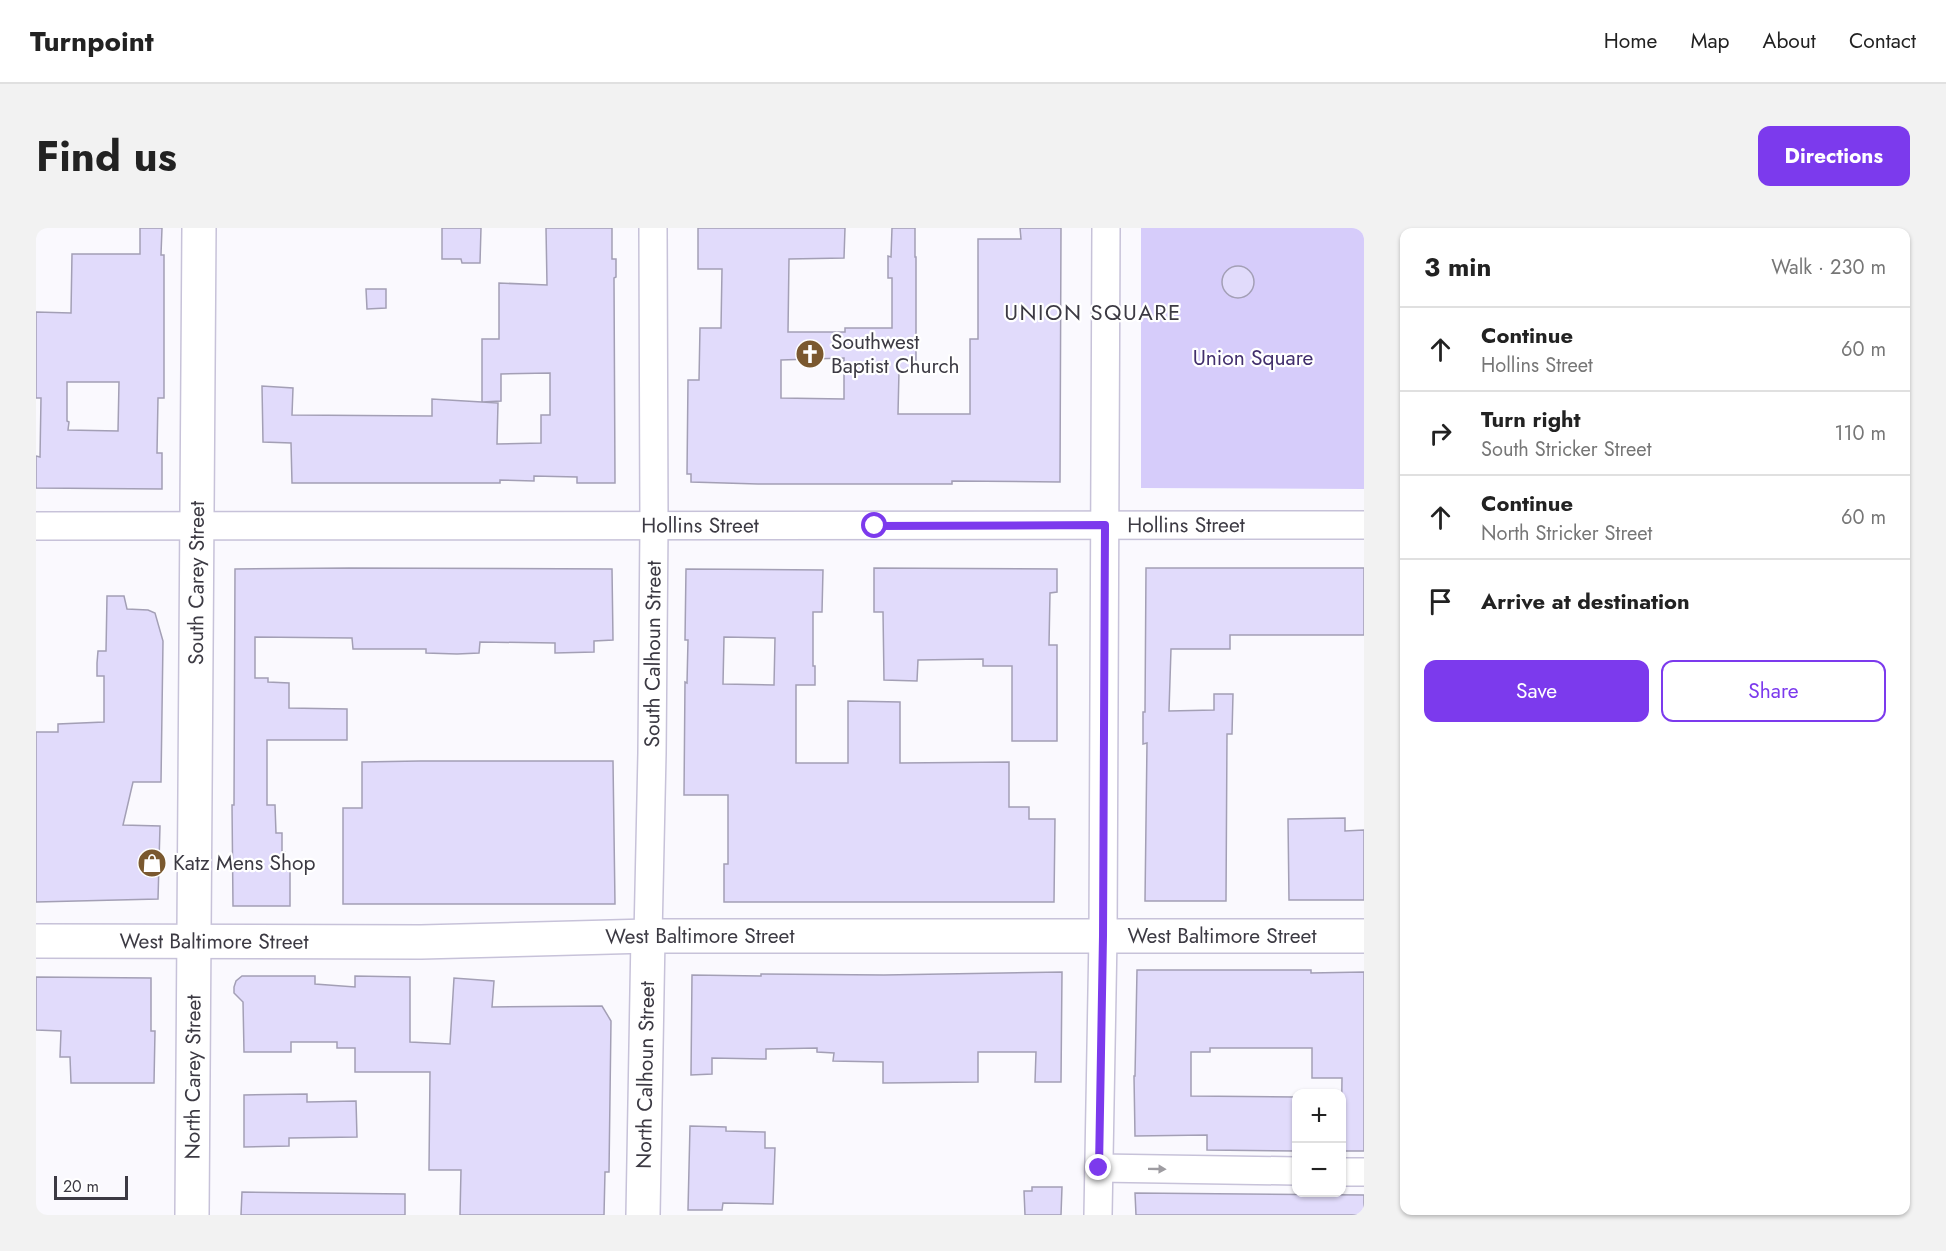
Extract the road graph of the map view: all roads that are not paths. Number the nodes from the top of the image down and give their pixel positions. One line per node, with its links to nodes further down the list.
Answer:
1 (199, 228): 7 (main road, South Carey Street)
2 (652, 228): 8 (street, South Calhoun Street)
3 (1106, 228): 4 (street)
4 (1105, 525): 5 (street, Hollins Street); 8 (street, Hollins Street); 10 (street)
5 (1364, 525)
6 (36, 526): 7 (street, Hollins Street)
7 (197, 526): 8 (street, Hollins Street); 12 (main road, South Carey Street)
8 (654, 526): 9 (street, South Calhoun Street)
9 (648, 936): 10 (main road, West Baltimore Street); 12 (main road, West Baltimore Street); 19 (main road, North Calhoun Street)
10 (1103, 936): 11 (main road, West Baltimore Street); 14 (street)
11 (1364, 936)
12 (195, 940): 13 (main road, West Baltimore Street); 18 (main road, North Carey Street)
13 (36, 941)
14 (1099, 1168): 15 (street, one-way to 15); 20 (street)
15 (1292, 1171)
16 (1346, 1172): 17 (street)
17 (1364, 1172)
18 (192, 1215)
19 (643, 1215)
20 (1098, 1215)

